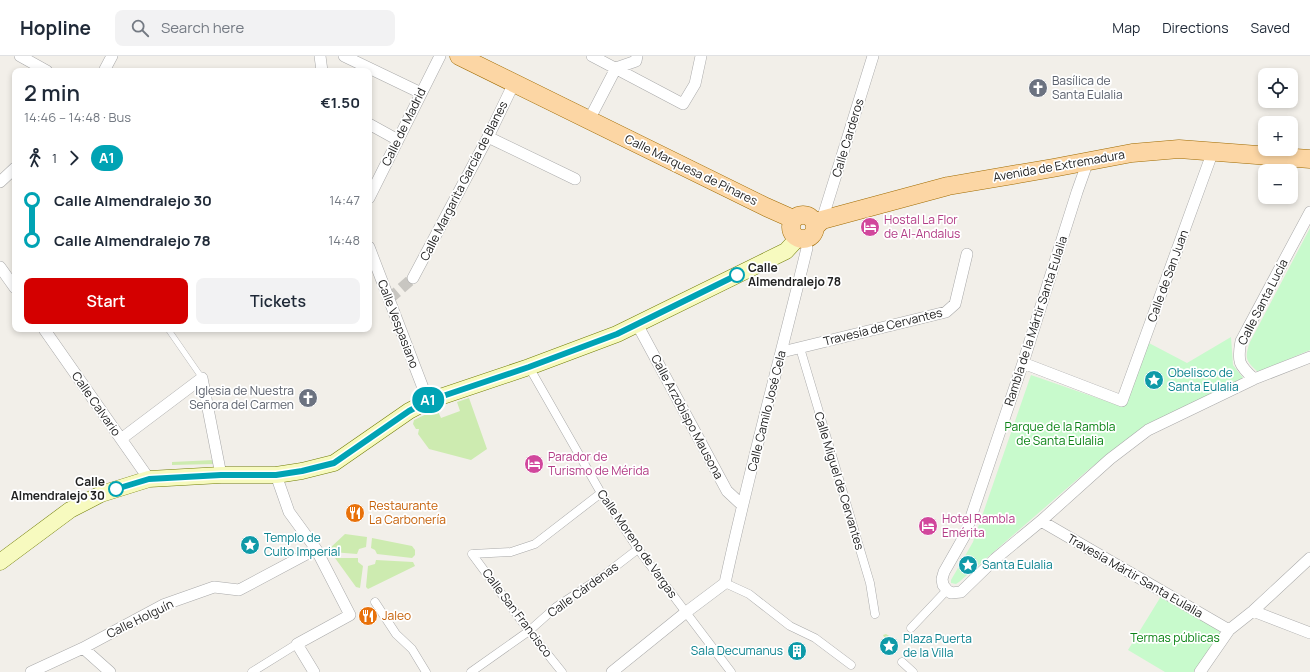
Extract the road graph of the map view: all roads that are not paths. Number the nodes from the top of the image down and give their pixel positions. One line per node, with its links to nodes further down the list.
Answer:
1 (20, 56): 11 (street)
2 (112, 56): 12 (street)
3 (320, 56): 13 (street)
4 (344, 56): 14 (street)
5 (440, 56): 18 (street, Calle de Madrid)
6 (459, 56): 17 (main road, Calle Marquesa de Pinares)
7 (592, 56): 15 (street)
8 (637, 56): 15 (street)
9 (701, 56): 15 (street)
10 (873, 56): 31 (street, Calle Carderos)
11 (42, 68)
12 (106, 68)
13 (322, 68)
14 (369, 68)
15 (616, 68): 19 (street)
16 (372, 69): 18 (street)
17 (514, 82): 19 (main road, Calle Marquesa de Pinares); 21 (street, Calle Margarita García de Blanes)
18 (421, 93): 22 (street, Calle de Madrid)
19 (590, 120): 31 (main road, Calle Marquesa de Pinares)
20 (372, 126): 22 (street)
21 (488, 137): 27 (street); 35 (street, Calle Margarita García de Blanes)
22 (398, 140): 29 (street, Calle de Madrid)
23 (1213, 151): 24 (main road, Avenida de Extremadura); 25 (main road, Avenida de Extremadura); 48 (street, Calle de San Juan)
24 (1310, 159)
25 (1088, 162): 31 (main road, Avenida de Extremadura); 43 (street, Rambla de la Mártir Santa Eulalia)
26 (12, 171): 28 (street)
27 (575, 180)
28 (0, 182)
29 (372, 192)
30 (1310, 212): 46 (street, Calle Santa Lucía)
31 (810, 231): 37 (main road); 41 (street, Calle Camilo José Cela)
32 (967, 254): 40 (street, Travesía de Cervantes)
33 (372, 256): 47 (street, Calle Vespasiano)
34 (0, 267): 36 (street)
35 (413, 278)
36 (12, 284)
37 (637, 324): 44 (main road); 54 (street, Calle Arzobispo Mausona)
38 (46, 332): 49 (street, Calle Calvario)
39 (170, 332): 45 (lane)
40 (800, 348): 41 (street, Travesía de Cervantes); 65 (street, Calle Miguel de Cervantes)
41 (782, 352): 54 (street, Calle Camilo José Cela)
42 (1310, 357): 46 (street)
43 (1023, 363): 48 (street, Rambla de la Mártir Santa Eulalia); 61 (street, Rambla de la Mártir Santa Eulalia)
44 (529, 367): 47 (main road); 53 (street, Calle Moreno de Vargas)
45 (202, 378): 49 (street); 50 (street)
46 (1254, 379): 55 (street)
47 (428, 401): 51 (main road)
48 (1122, 401)
49 (121, 439): 52 (street, Calle Calvario)
50 (221, 475): 51 (main road); 52 (main road)
51 (276, 475): 56 (street)
52 (149, 479): 59 (main road)
53 (601, 493): 57 (street, Calle Moreno de Vargas); 68 (street, Calle San Francisco)
54 (742, 505): 60 (street, Calle Camilo José Cela)
55 (1041, 521): 61 (street); 67 (street, Travesía Mártir Santa Eulalia)
56 (316, 549): 70 (street); 71 (street, Calle Holguín)
57 (638, 549): 64 (street, Calle Moreno de Vargas); 68 (street, Calle Cárdenas)
58 (1310, 558): 63 (street)
59 (0, 562)
60 (725, 582): 64 (street); 73 (street)
61 (946, 590): 66 (street)
62 (376, 602): 78 (street)
63 (1253, 611): 67 (street); 69 (street)
64 (685, 613): 81 (street); 82 (street, Calle Moreno de Vargas)
65 (876, 614)
66 (911, 628)
67 (1229, 630): 84 (street)
68 (529, 631): 79 (street, Calle Cárdenas); 80 (street, Calle San Francisco)
69 (1310, 633)
70 (297, 644): 76 (street); 77 (street)
71 (83, 648): 74 (street, Calle Holguín); 75 (street)
72 (902, 662): 83 (street)
73 (851, 665)
74 (31, 672)
75 (110, 672)
76 (252, 672)
77 (314, 672)
78 (426, 672)
79 (471, 672)
80 (562, 672)
81 (612, 672)
82 (731, 672)
83 (913, 672)
84 (1200, 672)

